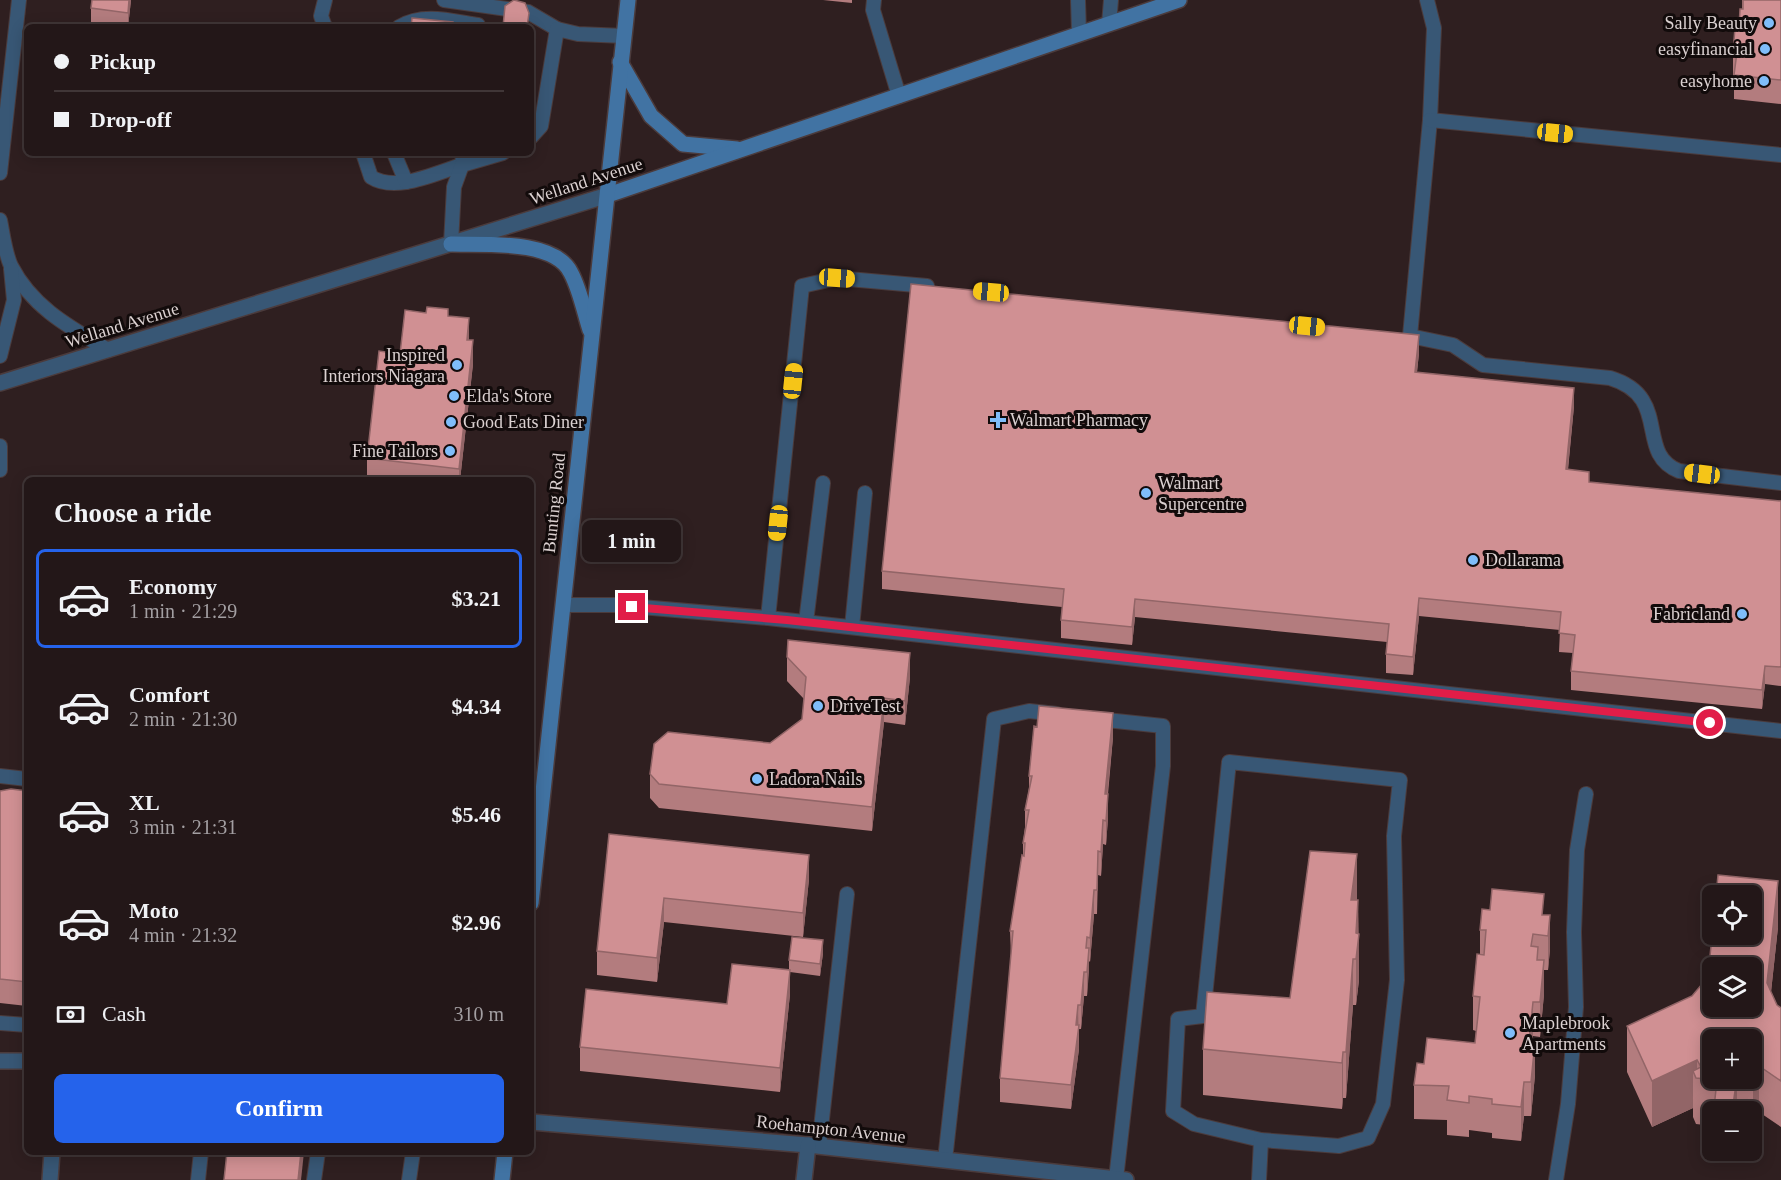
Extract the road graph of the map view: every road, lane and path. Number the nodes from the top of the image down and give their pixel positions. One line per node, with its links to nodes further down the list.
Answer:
1 (18, 0): 29 (lane)
2 (325, 0): 11 (lane)
3 (444, 0): 10 (lane)
4 (628, 0): 18 (main road, Bunting Road)
5 (874, 0): 20 (lane)
6 (1077, 0): 17 (lane)
7 (1111, 0): 15 (lane)
8 (1179, 0): 15 (main road, Welland Avenue)
9 (1427, 0): 21 (lane)
10 (480, 5): 14 (lane); 16 (lane)
11 (324, 24)
12 (404, 24): 13 (lane)
13 (467, 24)
14 (478, 24)
15 (1109, 24): 17 (main road, Welland Avenue)
16 (557, 29): 18 (lane); 22 (lane)
17 (1079, 33): 20 (main road, Welland Avenue)
18 (624, 36): 19 (main road, Bunting Road)
19 (621, 62): 23 (main road); 31 (main road, Bunting Road)
20 (899, 96): 23 (main road, Welland Avenue)
21 (1430, 120): 24 (lane); 43 (lane)
22 (534, 134)
23 (742, 150): 31 (main road, Welland Avenue)
24 (1781, 155)
25 (364, 156): 30 (lane)
26 (395, 156): 30 (lane)
27 (482, 156): 28 (lane)
28 (462, 159): 30 (lane); 33 (lane)
29 (0, 173)
30 (406, 182)
31 (608, 195): 33 (street, Welland Avenue); 36 (main road, Bunting Road)
32 (0, 220): 34 (lane)
33 (451, 244): 36 (main road); 37 (street, Welland Avenue)
34 (10, 264): 37 (lane); 38 (lane)
35 (939, 287): 46 (lane)
36 (592, 334): 45 (main road, Bunting Road)
37 (108, 350): 39 (street, Welland Avenue)
38 (0, 356)
39 (0, 383)
40 (0, 446): 41 (lane)
41 (0, 470)
42 (823, 483): 47 (lane)
43 (1781, 483)
44 (865, 493): 48 (lane)
45 (563, 605): 46 (lane); 53 (main road, Bunting Road)
46 (768, 618): 47 (lane)
47 (806, 622): 48 (lane)
48 (852, 627): 49 (lane)
49 (1781, 731)
50 (0, 776): 51 (lane)
51 (24, 779)
52 (1586, 794): 77 (lane)
53 (535, 833): 54 (main road, Bunting Road)
54 (534, 850)
55 (847, 894): 62 (lane)
56 (0, 1023): 57 (lane)
57 (24, 1025)
58 (0, 1061): 59 (street)
59 (24, 1061)
60 (534, 1122): 62 (street, Roehampton Avenue)
61 (1261, 1140): 61 (lane); 76 (lane)
62 (813, 1146): 68 (street, Roehampton Avenue); 75 (street)
63 (52, 1155): 70 (street)
64 (201, 1155): 71 (lane)
65 (318, 1155): 72 (lane)
66 (413, 1155): 73 (lane)
67 (505, 1155): 74 (main road)
68 (945, 1160): 69 (street, Roehampton Avenue); 69 (lane)
69 (1121, 1179)
70 (50, 1180)
71 (198, 1180)
72 (314, 1180)
73 (409, 1180)
74 (502, 1180)
75 (804, 1180)
76 (1259, 1180)
77 (1556, 1180)

